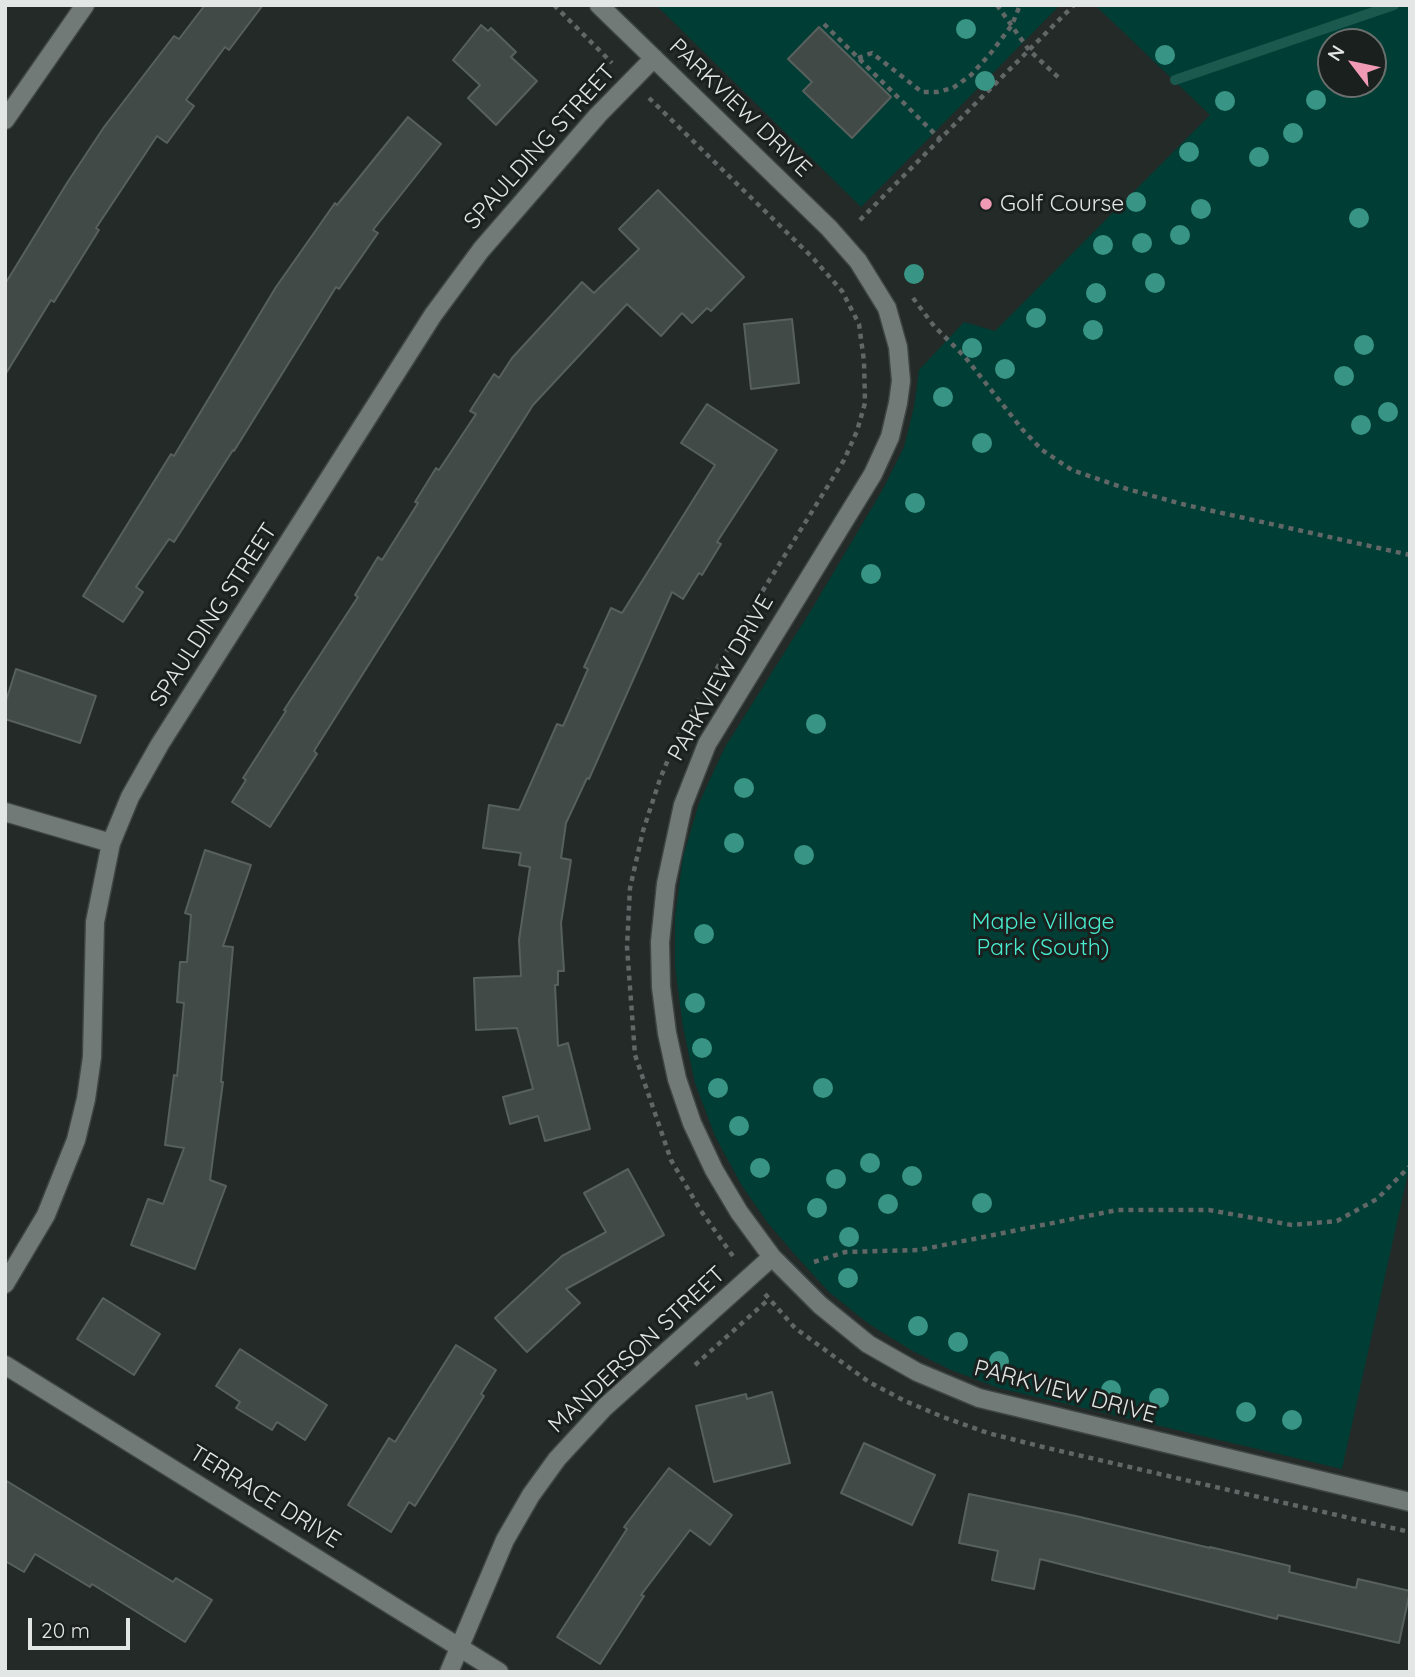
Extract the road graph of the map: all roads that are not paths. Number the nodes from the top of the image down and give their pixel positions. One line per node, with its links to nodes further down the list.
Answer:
1 (85, 5): 4 (street)
2 (599, 5): 3 (street, PARKVIEW DRIVE)
3 (654, 58): 6 (street, SPAULDING STREET); 7 (street, PARKVIEW DRIVE)
4 (5, 120)
5 (5, 812): 6 (street)
6 (111, 844): 8 (street, SPAULDING STREET)
7 (772, 1257): 10 (street, PARKVIEW DRIVE); 11 (street, MANDERSON STREET)
8 (5, 1284)
9 (5, 1365): 11 (street, TERRACE DRIVE)
10 (1410, 1502)
11 (459, 1647): 12 (street, MANDERSON STREET); 13 (street, TERRACE DRIVE)
12 (449, 1672)
13 (499, 1672)

